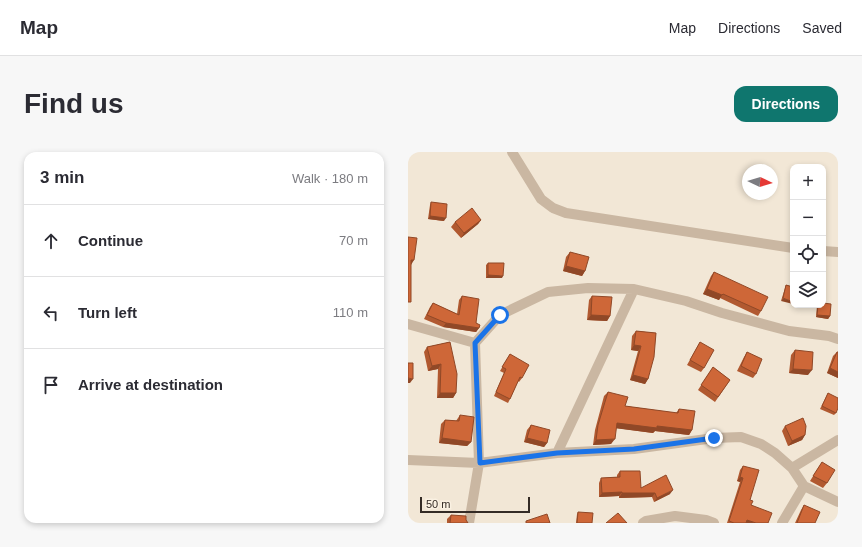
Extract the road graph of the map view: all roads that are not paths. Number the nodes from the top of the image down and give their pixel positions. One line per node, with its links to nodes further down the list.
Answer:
1 (512, 152): 2 (street)
2 (790, 248)
3 (826, 251): 4 (street)
4 (838, 252)
5 (634, 289): 7 (street); 8 (street); 10 (street)
6 (408, 324): 8 (street)
7 (838, 339)
8 (475, 343): 12 (street)
9 (838, 440): 13 (street)
10 (557, 453): 12 (street); 13 (street)
11 (408, 460): 12 (street)
12 (480, 463): 16 (street)
13 (792, 468): 14 (street)
14 (804, 486): 15 (street); 19 (street)
15 (838, 502)
16 (469, 523)
17 (643, 523): 18 (street)
18 (714, 523)
19 (782, 523)

